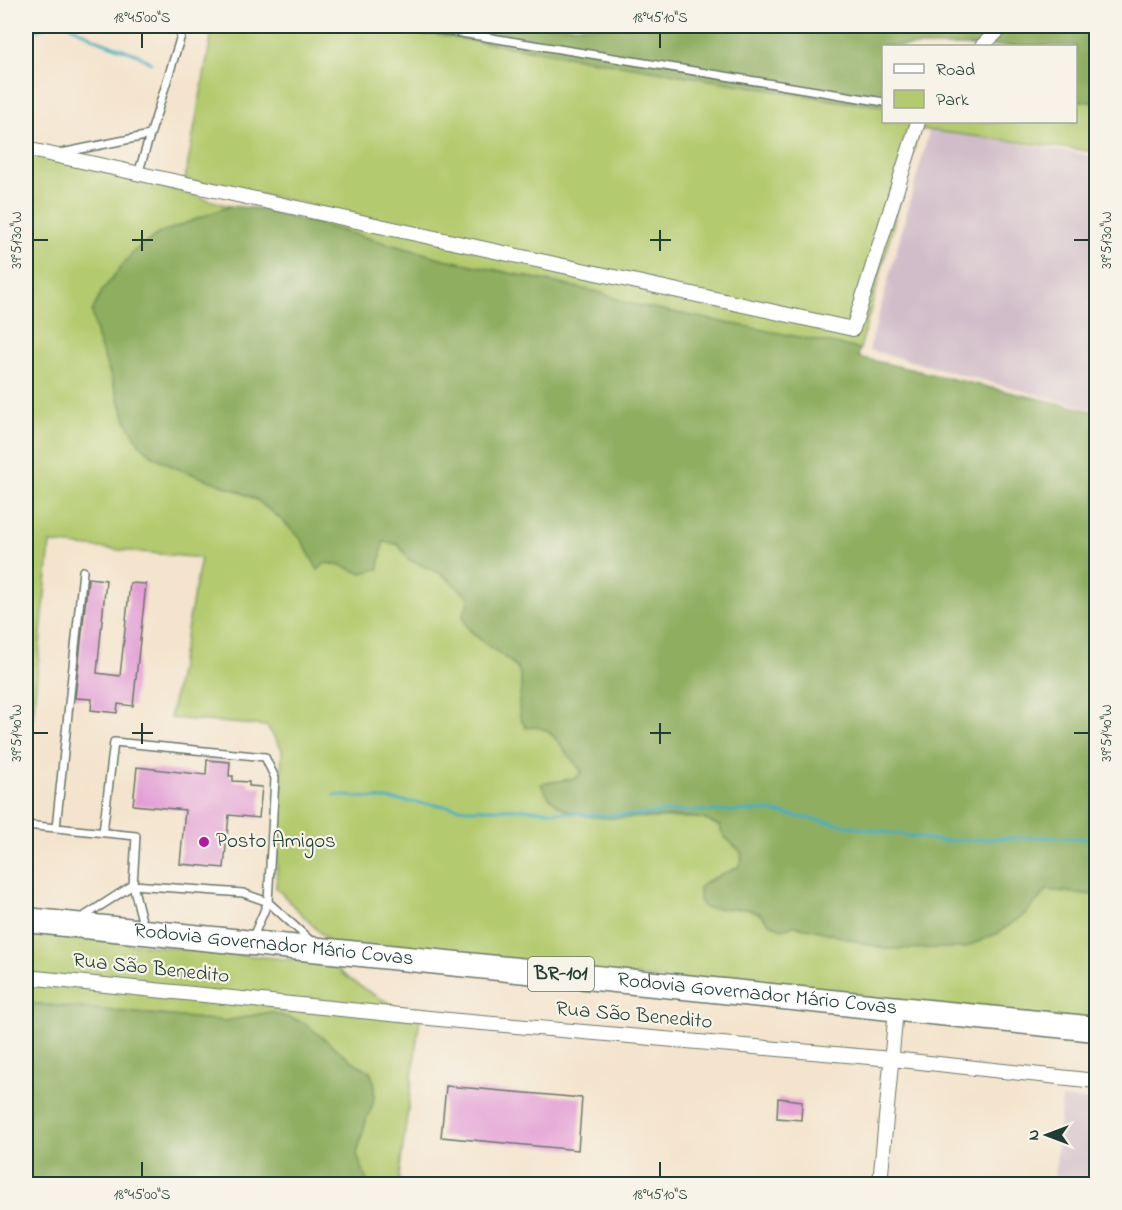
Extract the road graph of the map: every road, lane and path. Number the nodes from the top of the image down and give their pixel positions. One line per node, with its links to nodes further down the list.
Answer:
1 (184, 26): 7 (lane)
2 (418, 26): 5 (lane)
3 (1003, 26): 4 (street)
4 (983, 45)
5 (882, 102)
6 (918, 123): 10 (street)
7 (150, 135): 9 (lane); 10 (lane)
8 (26, 149): 9 (street)
9 (52, 155): 10 (street)
10 (138, 174)
11 (83, 572): 13 (lane)
12 (26, 825): 13 (lane)
13 (56, 828): 14 (lane)
14 (103, 832): 15 (lane); 16 (lane)
15 (133, 885): 16 (lane); 18 (lane); 19 (lane)
16 (268, 902): 20 (lane); 21 (lane)
17 (26, 920): 18 (highway, Rodovia Governador Mário Covas / BR-101)
18 (73, 924): 19 (highway, Rodovia Governador Mário Covas / BR-101)
19 (144, 931): 20 (highway, Rodovia Governador Mário Covas / BR-101)
20 (250, 942): 21 (highway, Rodovia Governador Mário Covas / BR-101)
21 (320, 950): 23 (highway, Rodovia Governador Mário Covas / BR-101)
22 (26, 977): 25 (street, Rua São Benedito)
23 (896, 1009): 24 (highway, Rodovia Governador Mário Covas / BR-101); 25 (street)
24 (1096, 1029)
25 (892, 1059): 26 (street, Rua São Benedito); 27 (street)
26 (1096, 1081)
27 (880, 1185)

